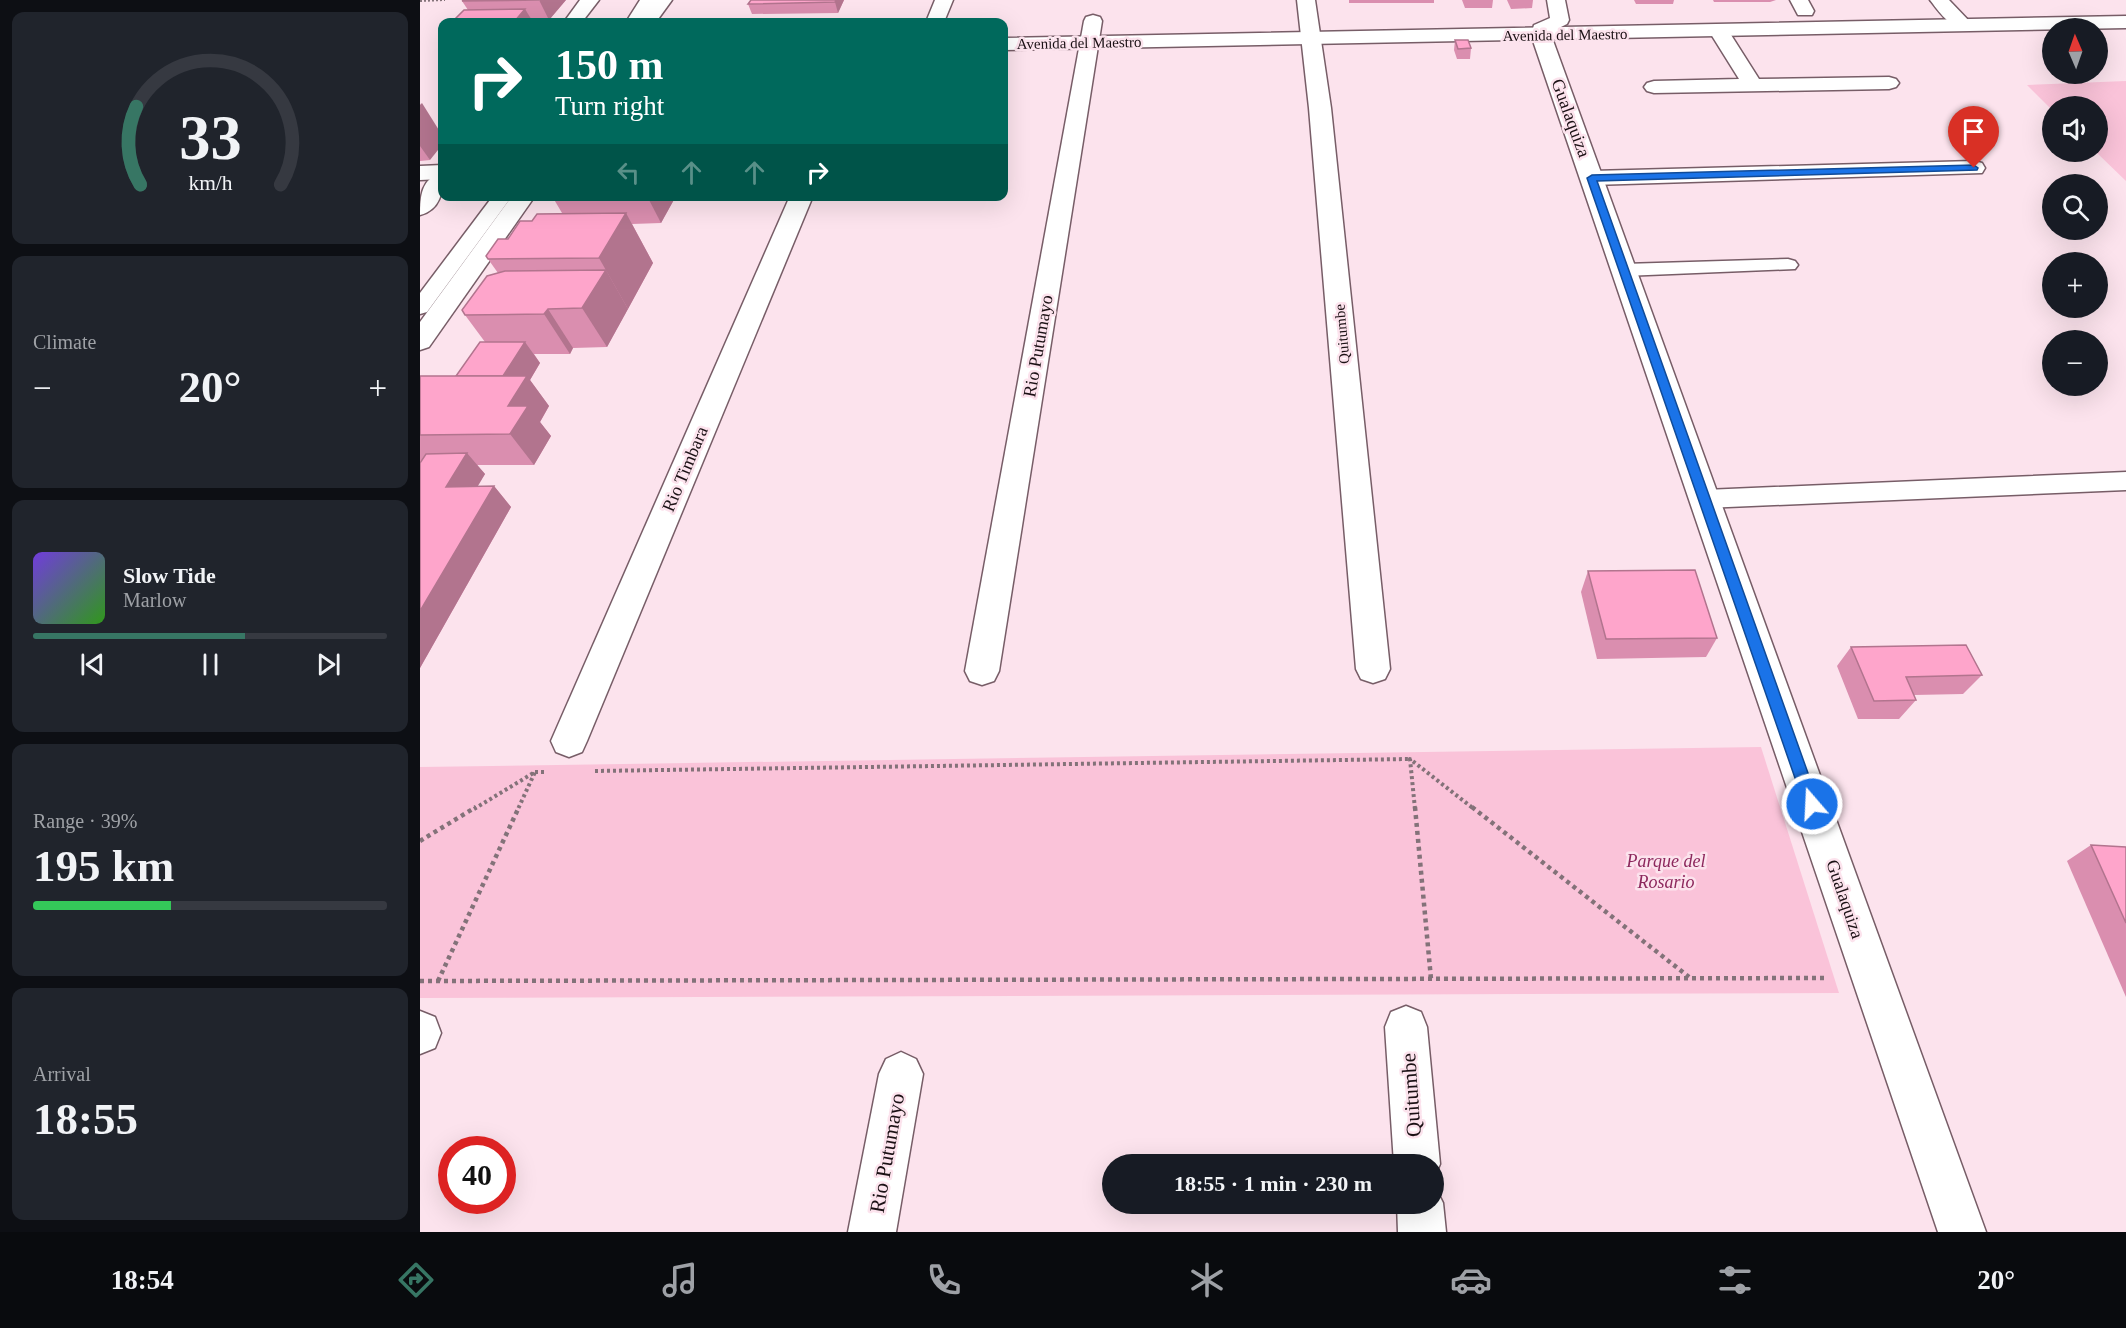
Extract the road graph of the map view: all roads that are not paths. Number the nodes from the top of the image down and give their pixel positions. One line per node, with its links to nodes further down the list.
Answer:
1 (590, 0): 13 (street)
2 (631, 0): 14 (lane)
3 (648, 0): 15 (lane)
4 (663, 0): 16 (street)
5 (944, 0): 17 (street)
6 (1943, 4): 7 (street); 8 (street); 23 (street)
7 (1802, 5): 10 (street)
8 (2126, 5)
9 (1308, 10): 18 (street); 19 (street); 26 (street, Quitumbe)
10 (1759, 12)
11 (1582, 15): 12 (street, Avenida del Maestro)
12 (1547, 17): 24 (street, Avenida del Maestro); 26 (street, Avenida del Maestro); 34 (street, Gualaquiza)
13 (576, 18)
14 (627, 18)
15 (628, 18)
16 (650, 18)
17 (937, 18)
18 (1332, 19)
19 (1286, 20)
20 (1115, 21): 25 (street, Avenida del Maestro)
21 (1070, 22): 25 (street, Avenida del Maestro)
22 (2126, 22): 23 (street, Avenida del Maestro)
23 (1962, 24): 24 (street, Avenida del Maestro)
24 (1719, 31): 29 (street)
25 (1091, 32): 26 (street, Avenida del Maestro); 27 (street, Avenida del Maestro); 49 (street, Rio Putumayo)
26 (1311, 40): 48 (street, Quitumbe)
27 (1008, 43)
28 (1889, 83): 29 (street)
29 (1753, 85): 30 (street)
30 (1654, 87)
31 (1974, 168): 34 (street)
32 (438, 172): 33 (street)
33 (420, 173)
34 (1592, 178): 42 (street, Gualaquiza)
35 (438, 185): 40 (street)
36 (480, 201): 43 (lane)
37 (499, 201): 44 (lane)
38 (520, 201): 45 (street)
39 (800, 201): 50 (street, Rio Timbara)
40 (420, 208)
41 (1788, 265): 42 (lane)
42 (1624, 270): 47 (street, Gualaquiza)
43 (420, 278)
44 (420, 307)
45 (420, 341)
46 (2126, 481): 47 (lane)
47 (1705, 499): 57 (street, Gualaquiza)
48 (1373, 669)
49 (982, 670)
50 (569, 741)
51 (1406, 1027): 53 (street, Quitumbe)
52 (902, 1074): 55 (street, Rio Putumayo)
53 (1416, 1154)
54 (1421, 1214): 56 (street)
55 (872, 1232)
56 (1422, 1232)
57 (1962, 1232)

